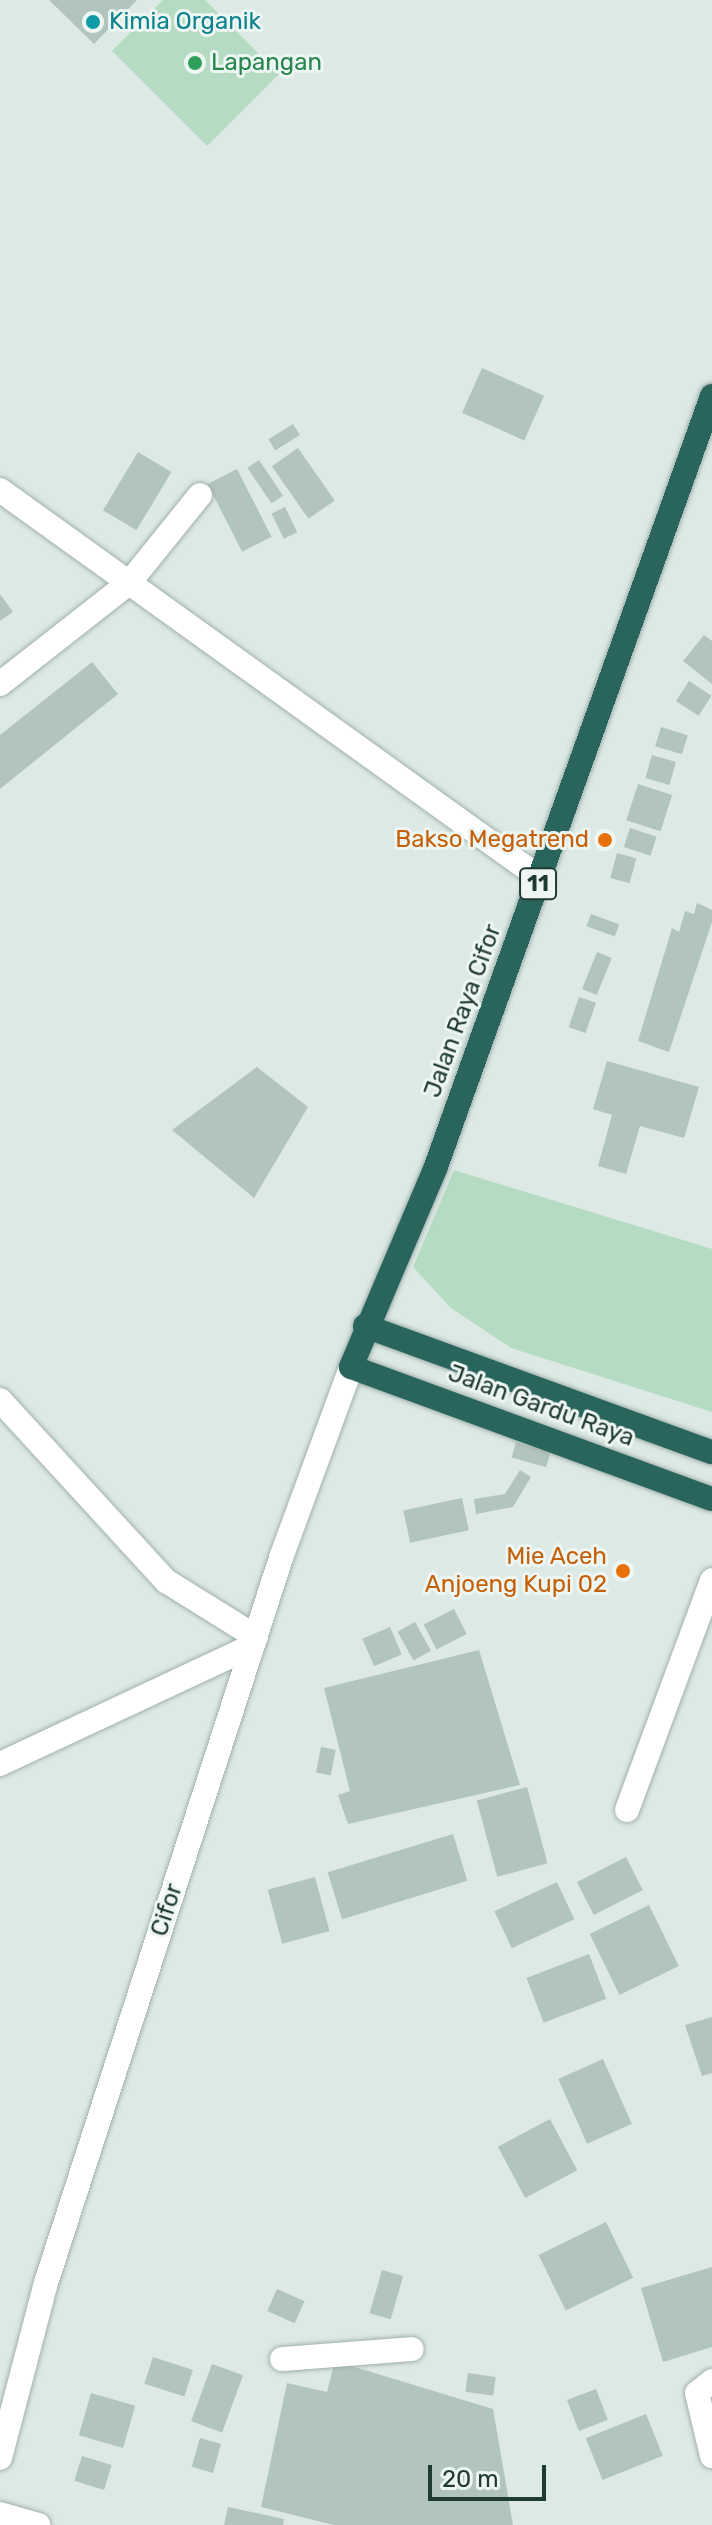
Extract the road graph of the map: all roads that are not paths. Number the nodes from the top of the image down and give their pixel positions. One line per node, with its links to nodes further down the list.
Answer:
1 (712, 396): 6 (highway, Jalan Raya Cifor / 11)
2 (0, 490): 4 (street)
3 (200, 495): 4 (street)
4 (129, 583): 5 (street); 6 (street)
5 (0, 684)
6 (540, 878): 7 (highway, Jalan Raya Cifor / 11)
7 (365, 1326): 8 (highway, Jalan Raya Cifor / 11); 10 (highway, Jalan Gardu Raya)
8 (351, 1367): 11 (highway, Jalan Gardu Raya); 13 (street, Cifor)
9 (0, 1400): 13 (street)
10 (712, 1452)
11 (712, 1499)
12 (712, 1580): 15 (street)
13 (254, 1642): 14 (street); 20 (street, Cifor)
14 (0, 1764)
15 (627, 1810)
16 (412, 2349): 17 (street)
17 (282, 2359)
18 (712, 2381): 19 (street)
19 (712, 2456)
20 (0, 2458)
21 (0, 2514): 22 (street)
22 (38, 2525)

